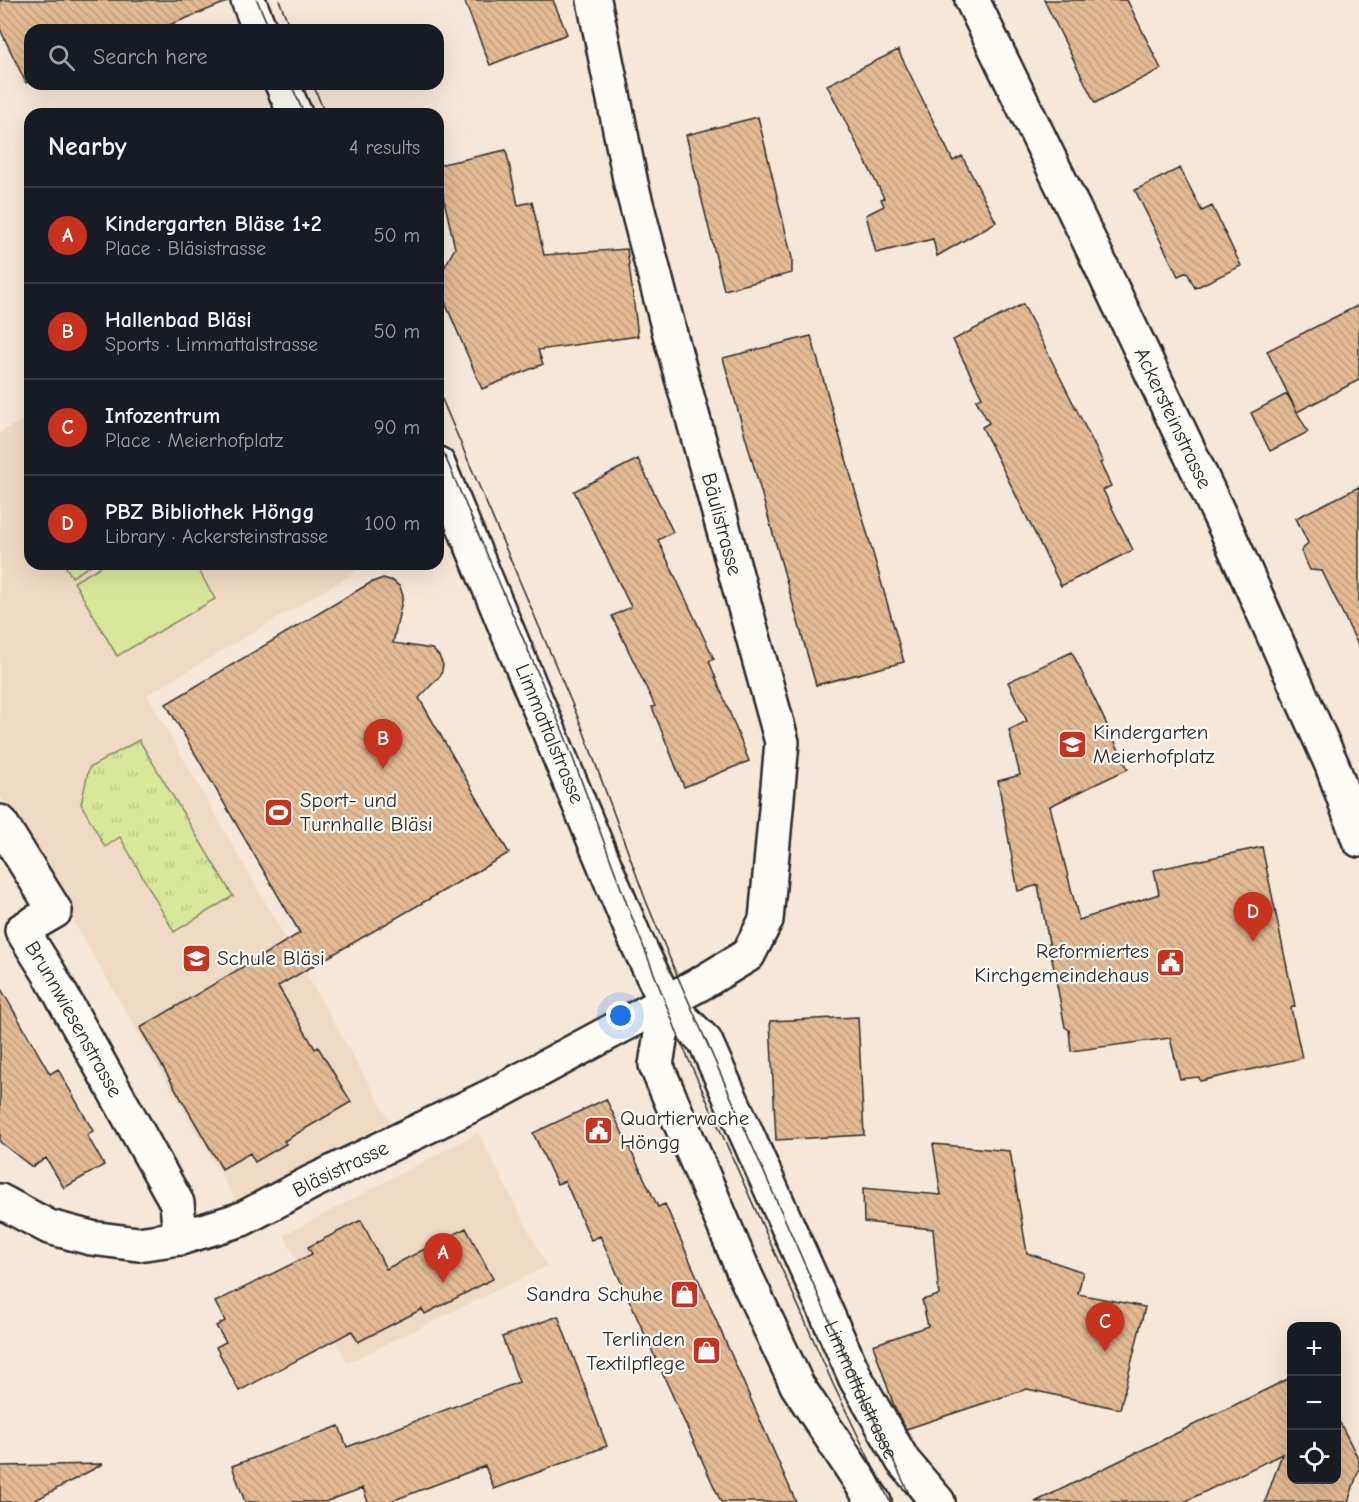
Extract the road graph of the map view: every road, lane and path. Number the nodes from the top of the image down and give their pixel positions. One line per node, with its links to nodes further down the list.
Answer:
1 (248, 0): 4 (street)
2 (594, 0): 10 (street, Bäulistrasse)
3 (972, 0): 9 (street, Ackersteinstrasse)
4 (258, 24)
5 (285, 90): 6 (street)
6 (292, 108)
7 (444, 479): 10 (street, Limmattalstrasse)
8 (0, 822): 12 (street, Brunnwiesenstrasse)
9 (1359, 840)
10 (666, 1003): 12 (street, Bläsistrasse); 13 (street, Limmattalstrasse); 14 (street, Limmattalstrasse)
11 (0, 1201): 12 (street, Bläsistrasse)
12 (180, 1238)
13 (903, 1461): 14 (street, Limmattalstrasse); 15 (street)
14 (865, 1489)
15 (938, 1502)

